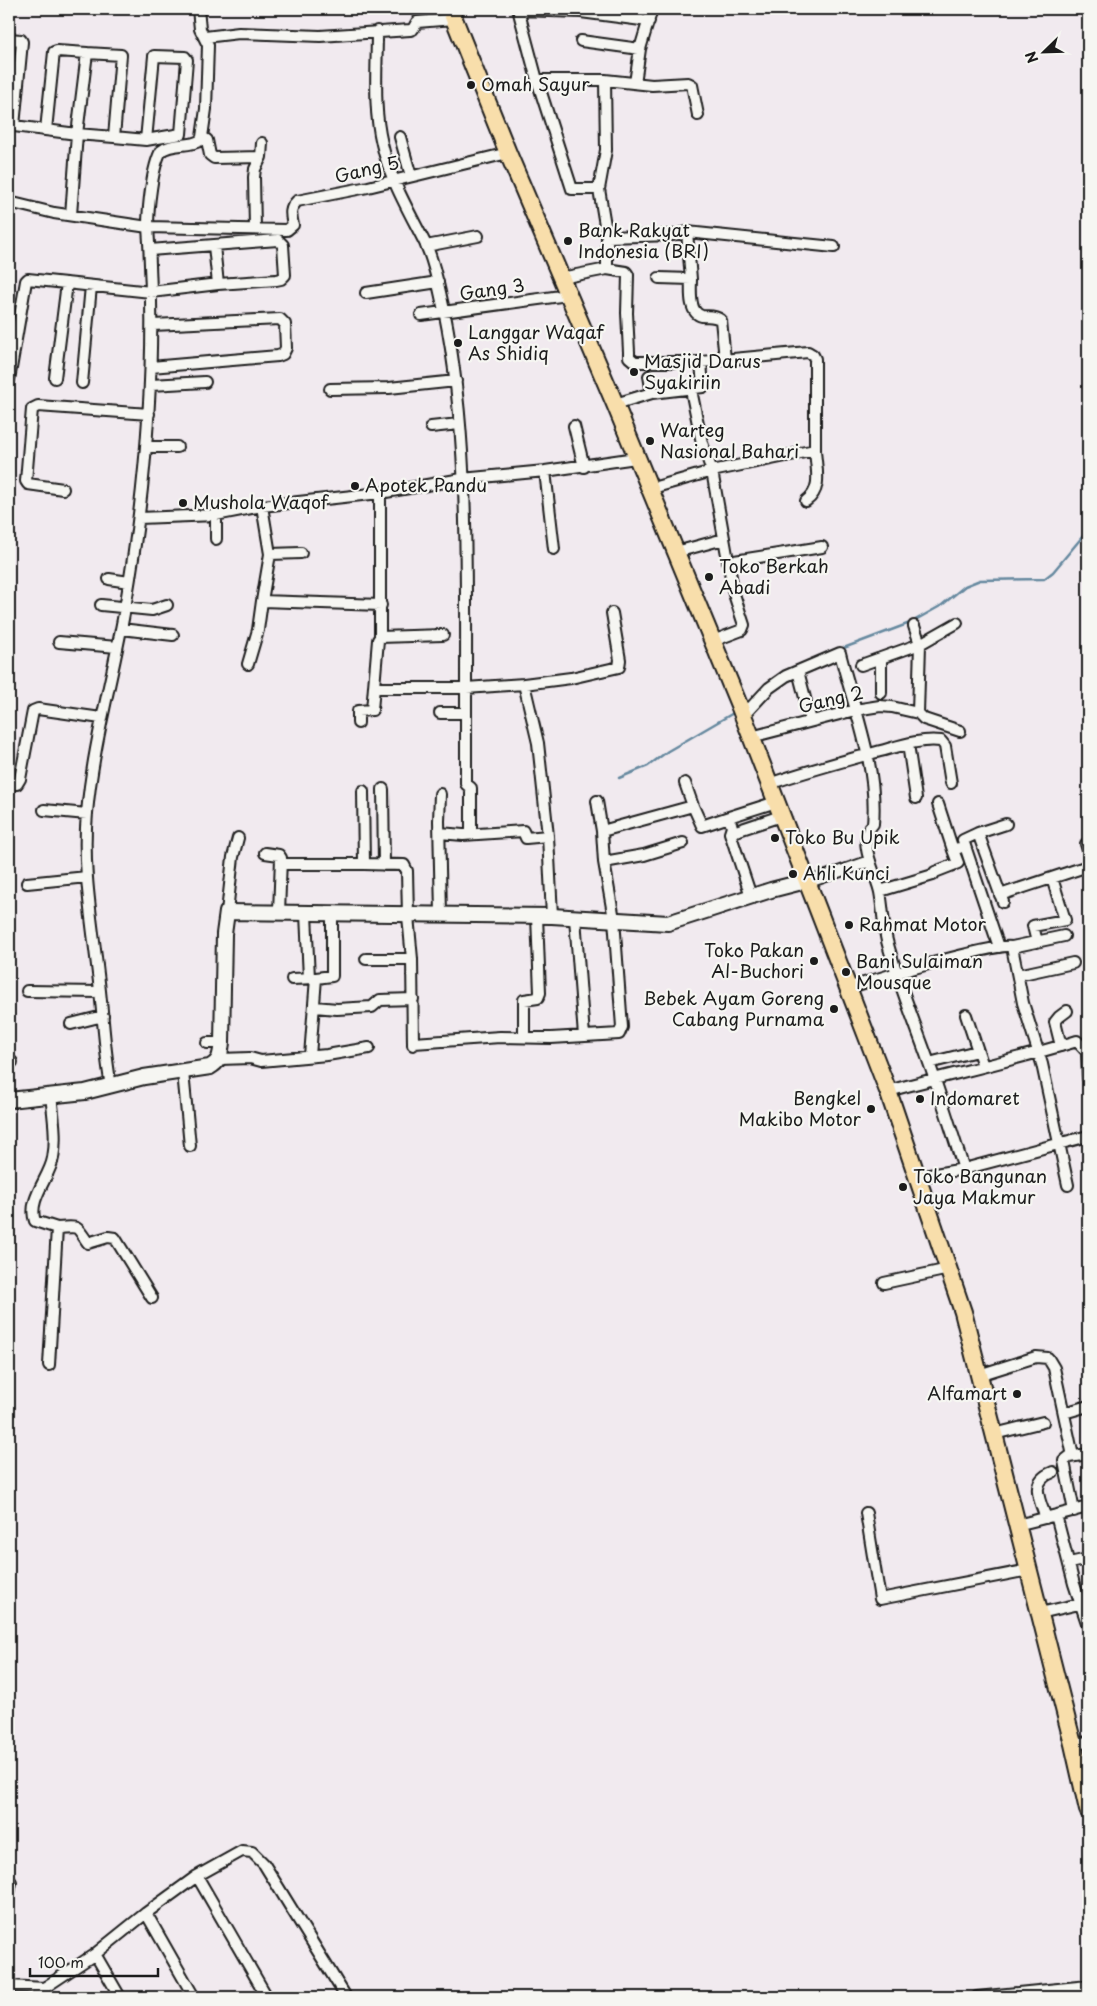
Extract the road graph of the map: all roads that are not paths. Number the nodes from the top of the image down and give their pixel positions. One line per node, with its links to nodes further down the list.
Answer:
1 (198, 9): 7 (street)
2 (518, 9): 5 (street); 12 (street)
3 (652, 9): 5 (street)
4 (452, 14): 6 (street); 24 (main road)
5 (649, 21): 10 (street)
6 (377, 31): 7 (street); 27 (street)
7 (205, 38): 20 (street)
8 (9, 39): 16 (street)
9 (581, 41): 10 (street)
10 (640, 49): 14 (street)
11 (88, 53): 17 (street); 18 (street); 19 (street)
12 (537, 80): 13 (street); 28 (street)
13 (605, 80): 14 (street); 28 (street)
14 (635, 83): 15 (street)
15 (698, 115)
16 (12, 129): 17 (street)
17 (46, 130): 18 (street)
18 (77, 134): 19 (street); 30 (street)
19 (114, 137): 22 (street)
20 (202, 137): 25 (street); 31 (street)
21 (400, 137): 26 (street)
22 (146, 140): 22 (street)
23 (262, 144): 25 (street)
24 (508, 153): 26 (street, Gang 5); 41 (main road)
25 (261, 157): 32 (street)
26 (410, 176): 27 (street, Gang 5)
27 (394, 180): 32 (street, Gang 5); 37 (street)
28 (599, 189): 35 (street)
29 (9, 202): 30 (street)
30 (71, 215): 31 (street)
31 (148, 227): 32 (street); 39 (street)
32 (255, 228)
33 (686, 232): 35 (street); 38 (street); 43 (street)
34 (478, 236): 37 (street)
35 (607, 237): 40 (street)
36 (214, 246): 39 (street); 46 (street); 46 (street)
37 (426, 246): 44 (street)
38 (834, 247)
39 (150, 250): 48 (street)
40 (607, 269): 41 (street); 55 (street)
41 (561, 278): 50 (main road)
42 (659, 278): 43 (street)
43 (691, 279): 54 (street)
44 (438, 282): 49 (street); 51 (street)
45 (67, 283): 47 (street); 58 (street); 59 (street)
46 (218, 284): 48 (street)
47 (91, 286): 48 (street); 62 (street)
48 (151, 292): 53 (street)
49 (366, 293)
50 (568, 295): 51 (street, Gang 3); 67 (main road)
51 (444, 313): 52 (street, Gang 3); 60 (street)
52 (420, 315)
53 (153, 325): 56 (street); 56 (street)
54 (725, 358): 55 (street); 74 (street)
55 (701, 362): 65 (street)
56 (151, 367): 63 (street)
57 (649, 376): 66 (street)
58 (55, 378)
59 (9, 380)
60 (456, 381): 64 (street); 69 (street)
61 (204, 382): 63 (street)
62 (82, 383)
63 (151, 385): 68 (street)
64 (330, 389)
65 (691, 390): 66 (street); 78 (street)
66 (652, 393): 67 (street)
67 (615, 404): 75 (main road)
68 (149, 414): 72 (street); 80 (street)
69 (459, 424): 71 (street); 79 (street)
70 (574, 426): 76 (street)
71 (431, 427)
72 (146, 447): 73 (street); 86 (street)
73 (177, 447)
74 (816, 450): 78 (street); 83 (street)
75 (636, 458): 76 (street); 81 (main road)
76 (584, 467): 77 (street)
77 (545, 472): 79 (street); 90 (street)
78 (712, 472): 81 (street); 88 (street)
79 (462, 479): 82 (street); 119 (street)
80 (62, 488)
81 (650, 489): 91 (main road)
82 (380, 493): 84 (street); 99 (street)
83 (806, 501)
84 (262, 506): 85 (street); 93 (street)
85 (216, 515): 86 (street); 87 (street)
86 (139, 518): 96 (street)
87 (216, 539)
88 (724, 539): 91 (street); 94 (street)
89 (822, 547): 94 (street)
90 (554, 549)
91 (676, 552): 109 (main road)
92 (301, 553): 93 (street)
93 (270, 554): 97 (street)
94 (728, 562): 109 (street)
95 (109, 579): 96 (street)
96 (129, 582): 101 (street)
97 (262, 601): 99 (street); 114 (street)
98 (101, 605): 101 (street)
99 (381, 605): 108 (street)
100 (167, 606): 101 (street)
101 (125, 609): 105 (street)
102 (612, 613): 117 (street)
103 (957, 623): 111 (street)
104 (914, 626): 111 (street)
105 (121, 629): 106 (street); 112 (street)
106 (173, 635)
107 (443, 635): 108 (street)
108 (380, 637): 118 (street)
109 (713, 641): 122 (main road)
110 (59, 642): 112 (street)
111 (920, 644): 113 (street); 125 (street)
112 (117, 647): 126 (street)
113 (881, 658): 115 (street); 120 (street)
114 (248, 664)
115 (861, 665)
116 (798, 671): 121 (street); 122 (street); 127 (street)
117 (524, 684): 119 (street); 154 (street)
118 (374, 688): 119 (street); 128 (street)
119 (466, 688): 124 (street)
120 (881, 693)
121 (855, 710): 125 (street, Gang 2); 127 (street, Gang 2); 132 (street)
122 (741, 712): 130 (main road)
123 (440, 713): 124 (street)
124 (465, 713): 152 (street)
125 (918, 713): 129 (street, Gang 2)
126 (101, 718): 134 (street); 146 (street)
127 (812, 721): 130 (street, Gang 2)
128 (358, 723)
129 (960, 731)
130 (751, 737): 136 (main road)
131 (908, 744): 132 (street); 133 (street); 140 (street)
132 (866, 755): 136 (street); 160 (street)
133 (952, 783)
134 (9, 784)
135 (685, 784): 143 (street)
136 (768, 784): 144 (main road)
137 (384, 789): 164 (street)
138 (363, 791): 163 (street)
139 (440, 794): 150 (street)
140 (916, 798)
141 (598, 801): 149 (street)
142 (938, 804): 158 (street)
143 (693, 806): 147 (street); 149 (street)
144 (778, 809): 147 (street); 151 (street); 168 (main road)
145 (44, 810): 146 (street)
146 (87, 814): 166 (street)
147 (729, 817): 151 (street)
148 (1006, 824): 153 (street)
149 (602, 831): 161 (street)
150 (440, 833): 152 (street); 175 (street)
151 (730, 833): 171 (street)
152 (471, 834): 154 (street)
153 (978, 834): 157 (street); 167 (street)
154 (548, 836): 179 (street)
155 (238, 838): 172 (street)
156 (683, 843): 161 (street)
157 (965, 846): 158 (street); 184 (street)
158 (953, 850): 170 (street)
159 (265, 853): 162 (street)
160 (870, 861): 168 (street); 170 (street)
161 (604, 862): 181 (street)
162 (281, 864): 163 (street); 173 (street)
163 (364, 864): 164 (street)
164 (384, 865): 177 (street)
165 (1088, 866): 167 (street)
166 (86, 877): 169 (street); 195 (street)
167 (1052, 878): 183 (street)
168 (806, 881): 171 (street); 193 (main road)
169 (27, 883)
170 (880, 891): 189 (street)
171 (751, 896): 181 (street)
172 (227, 912): 173 (street); 207 (street)
173 (278, 913): 174 (street)
174 (306, 914): 176 (street); 191 (street)
175 (441, 914): 177 (street); 178 (street)
176 (332, 915): 177 (street); 191 (street)
177 (408, 916): 186 (street)
178 (537, 916): 179 (street); 202 (street)
179 (552, 916): 180 (street)
180 (575, 918): 181 (street); 203 (street)
181 (614, 919): 203 (street)
182 (1064, 936): 183 (street)
183 (1037, 942): 185 (street)
184 (999, 947): 185 (street); 189 (street)
185 (1012, 947): 190 (street)
186 (412, 959): 187 (street); 196 (street)
187 (366, 960)
188 (1073, 963): 190 (street)
189 (896, 973): 193 (street); 215 (street)
190 (1018, 975): 212 (street)
191 (313, 978): 192 (street); 197 (street)
192 (292, 979)
193 (848, 988): 221 (main road)
194 (27, 991): 195 (street)
195 (100, 992): 200 (street)
196 (413, 999): 197 (street); 202 (street)
197 (315, 1007): 213 (street)
198 (1067, 1012): 208 (street)
199 (966, 1015): 210 (street)
200 (103, 1016): 201 (street); 220 (street)
201 (71, 1024)
202 (524, 1036): 203 (street)
203 (584, 1036)
204 (1088, 1038): 205 (street)
205 (1077, 1041): 208 (street); 211 (street)
206 (207, 1043): 207 (street)
207 (222, 1043): 214 (street)
208 (1061, 1046): 212 (street)
209 (369, 1048): 213 (street)
210 (976, 1051): 215 (street); 216 (street)
211 (1087, 1052): 219 (street)
212 (1039, 1053): 216 (street); 225 (street)
213 (310, 1056): 214 (street)
214 (220, 1059): 217 (street)
215 (929, 1062): 218 (street)
216 (983, 1066): 218 (street)
217 (184, 1072): 220 (street); 226 (street)
218 (934, 1078): 221 (street); 227 (street)
219 (1088, 1078)
220 (110, 1080): 222 (street)
221 (888, 1091): 228 (main road)
222 (52, 1095): 223 (street); 230 (street)
223 (9, 1100)
224 (1088, 1136): 225 (street)
225 (1060, 1142): 227 (street); 229 (street)
226 (190, 1146)
227 (964, 1169): 228 (street)
228 (918, 1177): 231 (main road)
229 (1068, 1185)
230 (57, 1228): 233 (street); 234 (street)
231 (949, 1269): 232 (street); 235 (main road)
232 (884, 1283)
233 (152, 1298)
234 (49, 1364)
235 (979, 1375): 237 (street); 239 (main road)
236 (1088, 1406): 237 (street)
237 (1064, 1413): 241 (street)
238 (1043, 1422): 239 (street)
239 (994, 1434): 247 (main road)
240 (1088, 1454): 241 (street)
241 (1073, 1456): 244 (street)
242 (1054, 1472): 246 (street)
243 (1088, 1507): 244 (street)
244 (1074, 1511): 246 (street)
245 (866, 1513): 250 (street)
246 (1051, 1516): 247 (street); 249 (street)
247 (1017, 1525): 250 (main road)
248 (1088, 1558): 249 (street)
249 (1069, 1563): 251 (street)
250 (1029, 1570): 252 (main road)
251 (1085, 1603): 252 (street); 253 (street)
252 (1040, 1613): 254 (main road)
253 (1088, 1626)
254 (1081, 1743): 255 (main road)
255 (1088, 1810)
256 (197, 1876): 259 (street); 266 (street); 267 (street)
257 (12, 1882): 258 (street)
258 (9, 1893)
259 (146, 1913): 260 (street); 265 (street)
260 (95, 1954): 263 (street); 264 (street)
261 (9, 1986): 263 (street)
262 (1088, 1986): 268 (street)
263 (46, 1993)
264 (120, 1997)
265 (194, 1997)
266 (267, 1997)
267 (346, 1997)
268 (977, 1997)

